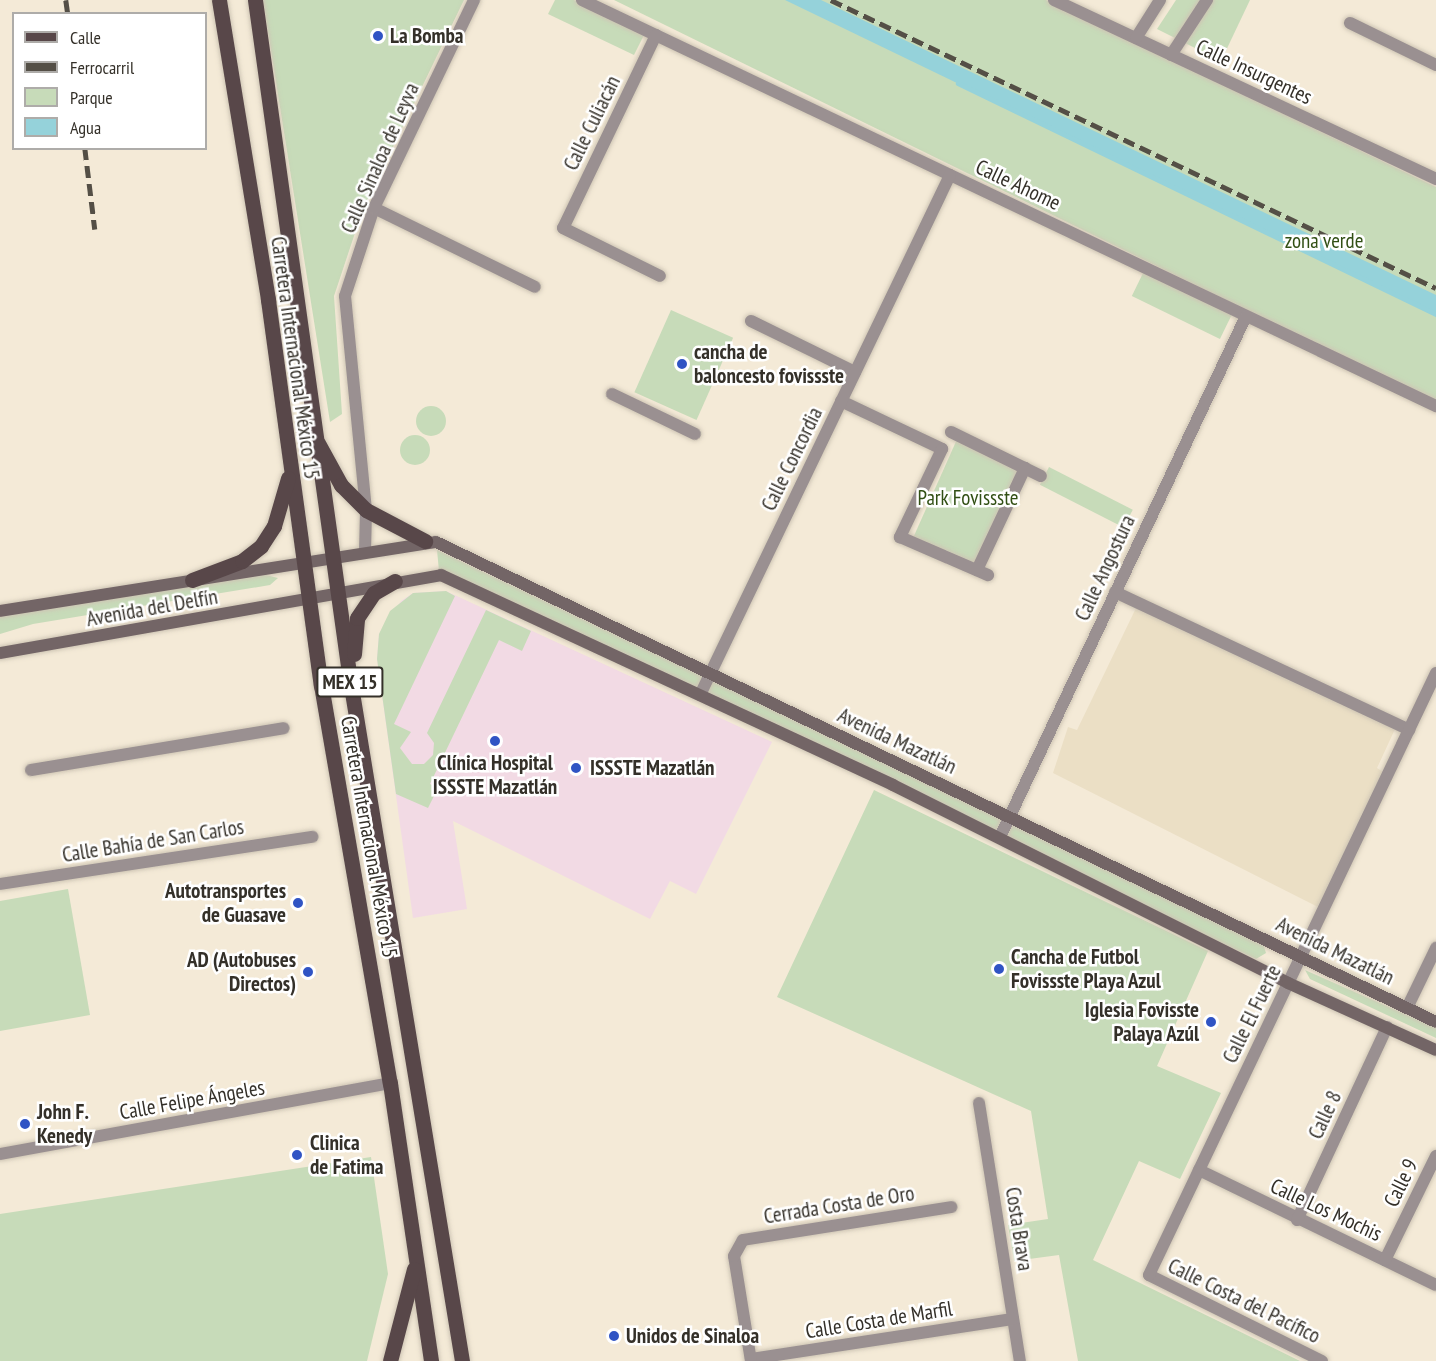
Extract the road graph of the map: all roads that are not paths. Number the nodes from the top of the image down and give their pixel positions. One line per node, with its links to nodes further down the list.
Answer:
1 (219, 0): 28 (main road, Carretera Internacional México 15 / MEX 15)
2 (255, 0): 26 (main road, Carretera Internacional México 15 / MEX 15)
3 (474, 0): 15 (street, Calle Sinaloa de Leyva)
4 (582, 0): 9 (street, Calle Ahome)
5 (1054, 0): 10 (street, Calle Insurgentes)
6 (1160, 0): 10 (street)
7 (1207, 0): 11 (street)
8 (1350, 23): 12 (street)
9 (656, 35): 13 (street, Calle Ahome); 16 (street, Calle Culiacán)
10 (1136, 38): 11 (street, Calle Insurgentes)
11 (1171, 55): 14 (street, Calle Insurgentes)
12 (1436, 65)
13 (950, 175): 18 (street, Calle Ahome); 20 (street, Calle Concordia)
14 (1436, 179)
15 (374, 208): 17 (street); 30 (street, Calle Sinaloa de Leyva)
16 (660, 276)
17 (536, 287)
18 (1246, 316): 23 (street, Calle Ahome); 37 (street, Calle Angostura)
19 (751, 321): 20 (street)
20 (855, 372): 22 (street, Calle Concordia)
21 (612, 394): 25 (street)
22 (842, 401): 27 (street); 42 (street, Calle Concordia)
23 (1436, 406)
24 (951, 432): 27 (street)
25 (695, 434)
26 (314, 435): 30 (main road); 33 (main road, Carretera Internacional México 15 / MEX 15)
27 (1025, 468): 29 (street)
28 (290, 472): 34 (main road, Carretera Internacional México 15 / MEX 15); 35 (main road)
29 (1041, 476)
30 (366, 510): 31 (main road); 32 (street, Calle Sinaloa de Leyva)
31 (425, 541): 32 (street); 42 (street, Avenida Mazatlán)
32 (365, 552): 33 (street)
33 (332, 559): 34 (street); 38 (main road, Carretera Internacional México 15 / MEX 15)
34 (303, 563): 35 (street, Avenida del Delfín); 39 (main road, Carretera Internacional México 15 / MEX 15)
35 (192, 580): 40 (street, Avenida del Delfín)
36 (395, 581): 38 (street, Avenida Mazatlán); 44 (main road); 45 (street, Avenida Mazatlán)
37 (1115, 592): 47 (street); 49 (street, Calle Angostura)
38 (338, 593): 39 (street); 44 (main road, Carretera Internacional México 15 / MEX 15)
39 (309, 598): 41 (street, Avenida del Delfín); 60 (main road, Carretera Internacional México 15 / MEX 15)
40 (0, 611)
41 (0, 653)
42 (711, 673): 45 (street, Calle Concordia); 49 (street, Avenida Mazatlán)
43 (1436, 673): 47 (street, Calle El Fuerte)
44 (350, 680): 75 (main road, Carretera Internacional México 15 / MEX 15)
45 (700, 695): 51 (street, Avenida Mazatlán)
46 (284, 728): 48 (street)
47 (1409, 730): 54 (street, Calle El Fuerte)
48 (32, 770)
49 (1009, 817): 51 (street, Calle Angostura); 54 (street, Avenida Mazatlán)
50 (312, 837): 52 (street, Calle Bahía de San Carlos)
51 (1000, 837): 55 (street, Avenida Mazatlán)
52 (0, 884)
53 (1436, 948): 56 (street)
54 (1301, 956): 55 (street, Calle El Fuerte); 56 (street, Avenida Mazatlán)
55 (1288, 983): 58 (street, Avenida Mazatlán); 64 (street, Calle El Fuerte)
56 (1407, 1008): 57 (street, Avenida Mazatlán)
57 (1436, 1022)
58 (1387, 1026): 59 (street, Avenida Mazatlán); 66 (street, Calle 8)
59 (1436, 1050)
60 (390, 1083): 62 (street, Calle Felipe Ángeles); 68 (main road, Carretera Internacional México 15 / MEX 15)
61 (979, 1103): 71 (street, Costa Brava)
62 (0, 1154)
63 (1436, 1156): 67 (street, Calle 9)
64 (1199, 1170): 66 (street, Calle Los Mochis); 69 (street, Calle El Fuerte)
65 (951, 1207): 72 (street, Cerrada Costa de Oro)
66 (1297, 1220): 67 (street, Calle Los Mochis)
67 (1385, 1260): 70 (street, Calle Los Mochis)
68 (416, 1263): 73 (main road); 74 (main road, Carretera Internacional México 15 / MEX 15)
69 (1149, 1275): 77 (street, Calle Costa del Pacífico)
70 (1436, 1285)
71 (1013, 1319): 72 (street, Calle Costa de Marfil); 76 (street, Costa Brava)
72 (751, 1360)
73 (390, 1361)
74 (431, 1361)
75 (462, 1361)
76 (1020, 1361)
77 (1322, 1361)

